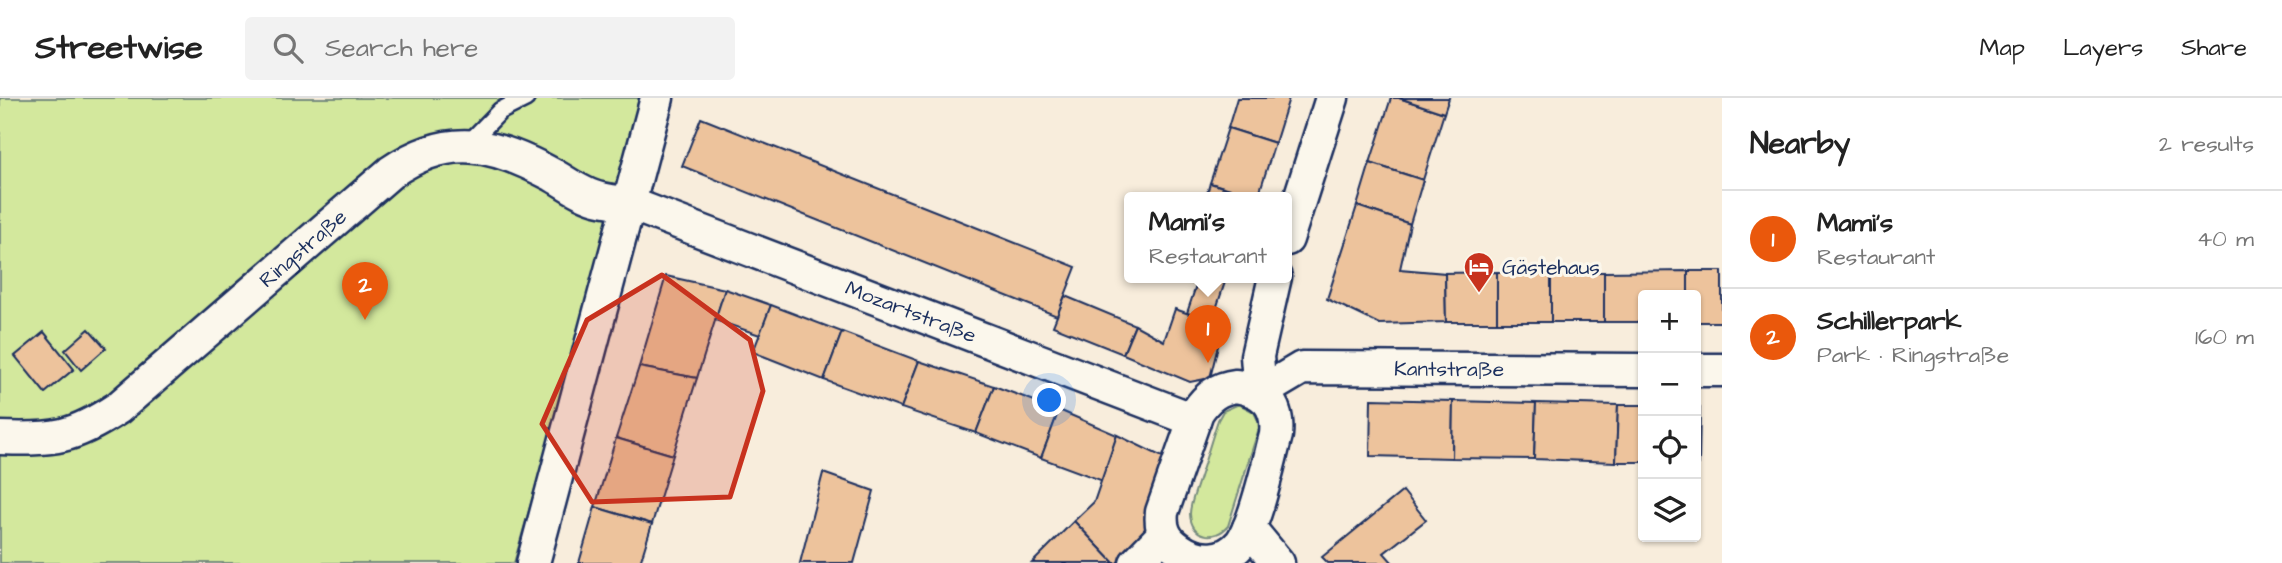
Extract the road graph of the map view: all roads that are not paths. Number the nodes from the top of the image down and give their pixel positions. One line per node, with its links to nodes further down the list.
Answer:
1 (526, 98): 4 (lane)
2 (657, 98): 5 (street)
3 (1332, 98): 6 (street)
4 (467, 145): 5 (street, Ringstraße); 13 (street, Ringstraße)
5 (628, 203): 12 (street, Mozartstraße); 16 (street)
6 (1292, 223)
7 (1274, 283): 11 (street)
8 (1638, 370): 11 (street, Kantstraße)
9 (1701, 370): 10 (street)
10 (1722, 370)
11 (1260, 393): 12 (street); 14 (street)
12 (1194, 420): 15 (street)
13 (0, 438)
14 (1249, 528): 15 (street); 18 (street)
15 (1180, 550): 17 (street)
16 (533, 563)
17 (1136, 563)
18 (1278, 563)

